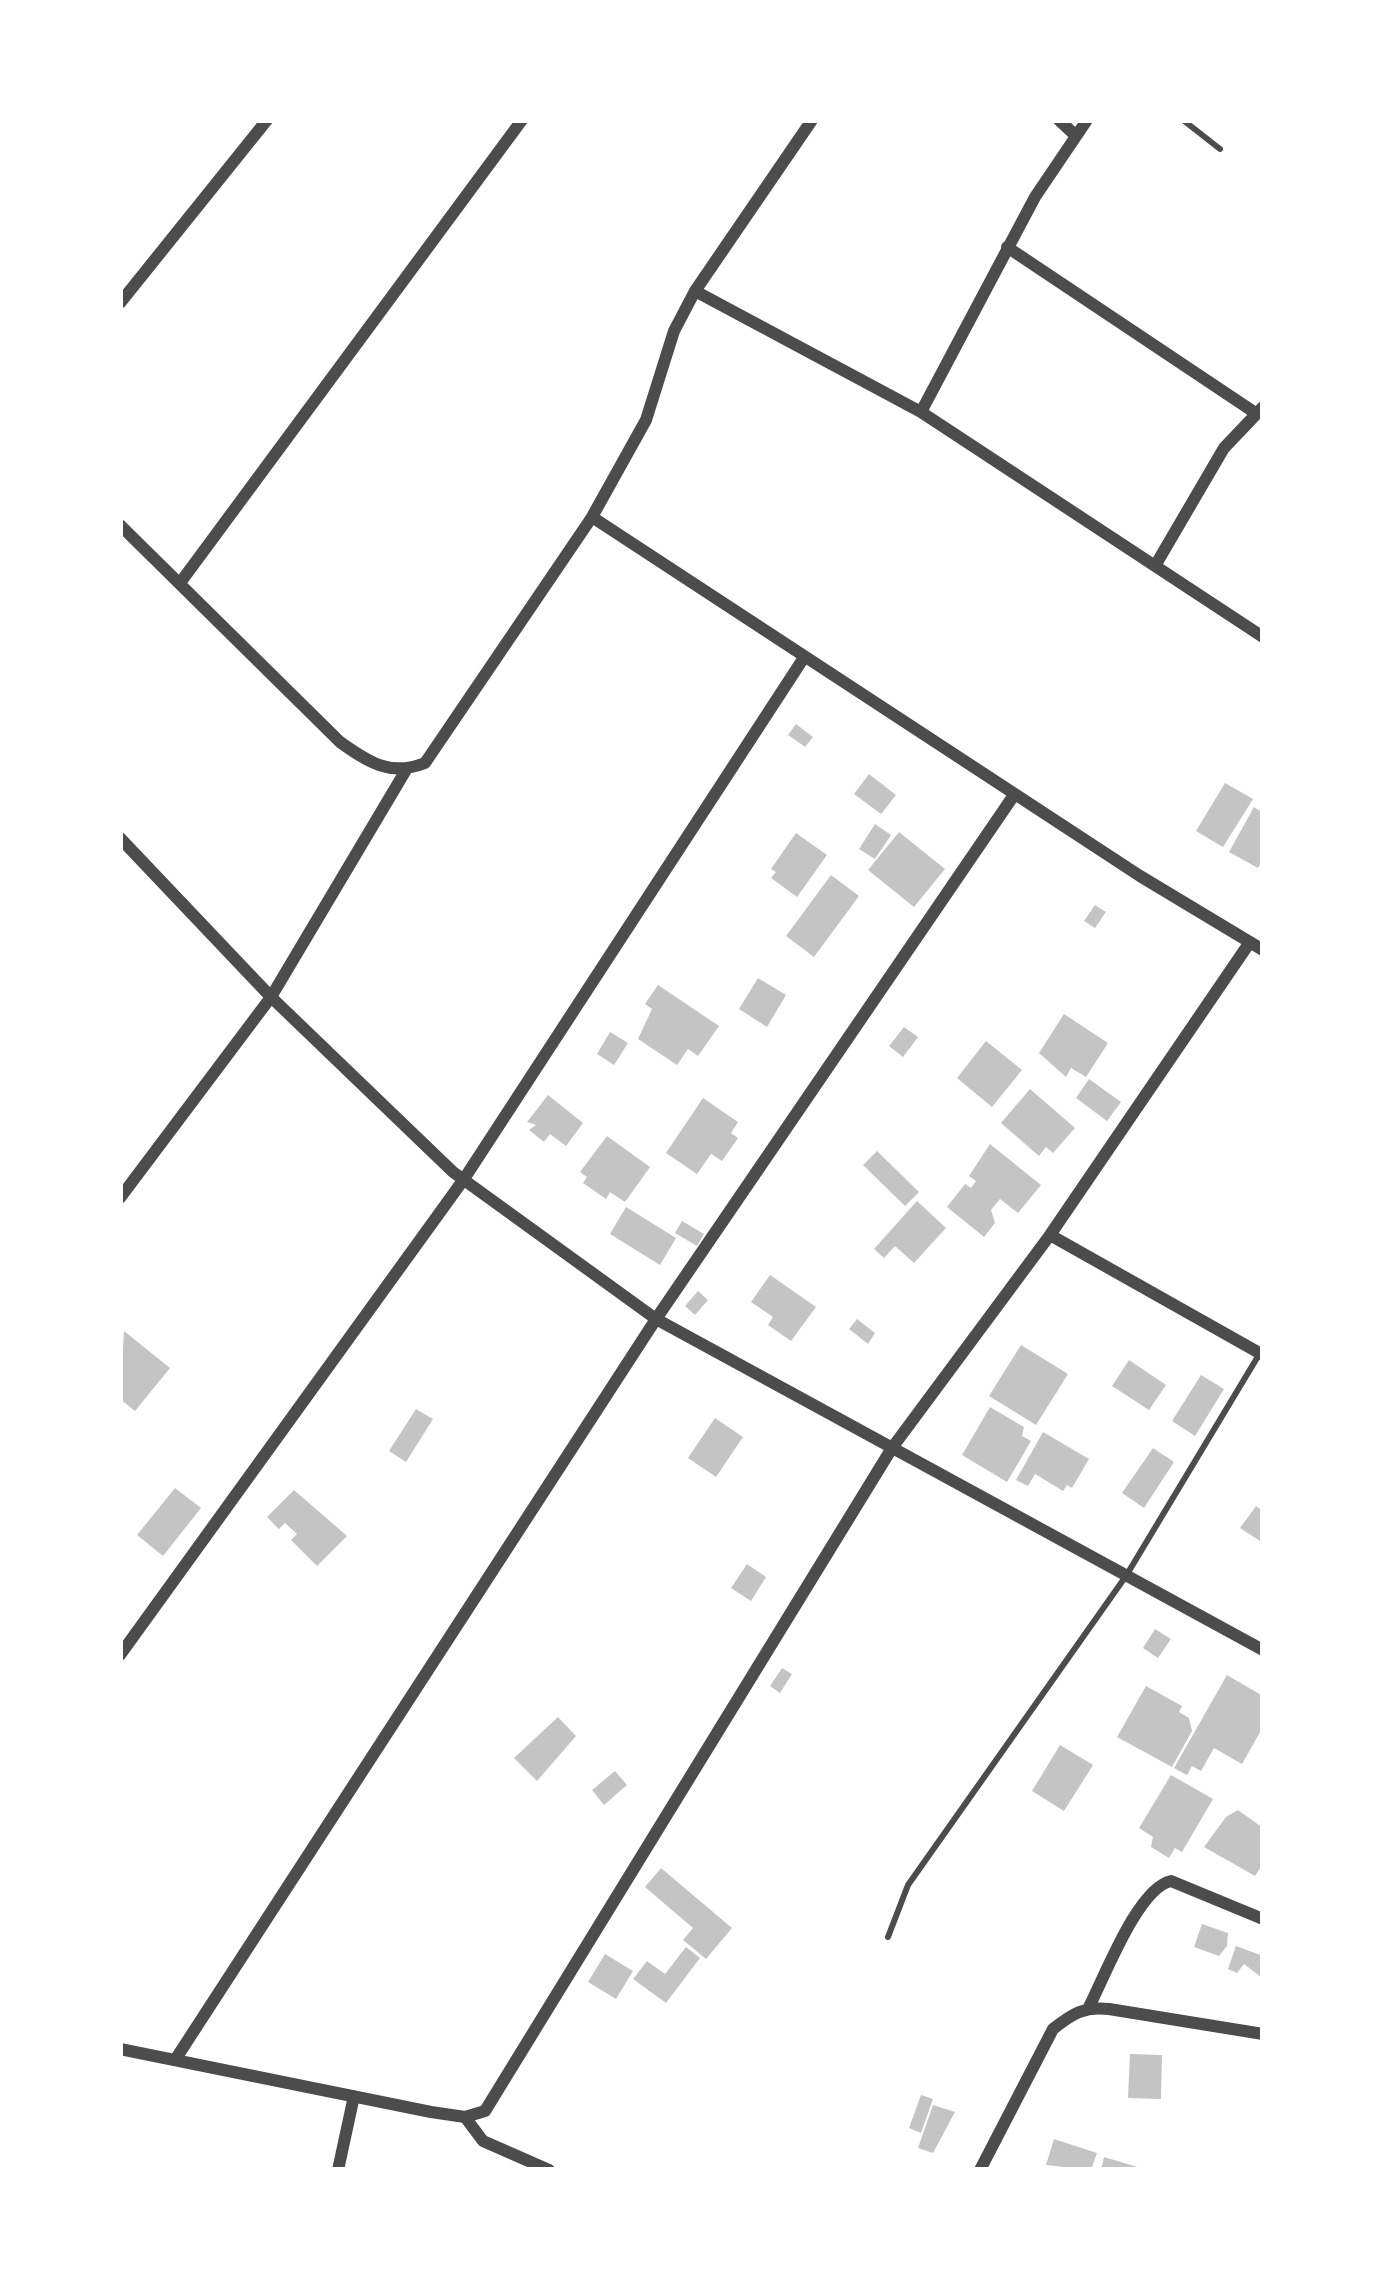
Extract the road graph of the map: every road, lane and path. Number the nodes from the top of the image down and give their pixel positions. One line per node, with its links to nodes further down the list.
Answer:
1 (267, 120): 11 (street)
2 (522, 120): 17 (street)
3 (812, 120): 10 (street)
4 (1059, 120): 7 (street)
5 (1087, 120): 7 (street)
6 (1183, 120): 8 (lane)
7 (1075, 135): 9 (street)
8 (1220, 149)
9 (1007, 247): 12 (street); 13 (street)
10 (695, 291): 13 (street); 14 (street)
11 (120, 303)
12 (1260, 411): 16 (street)
13 (921, 412): 16 (street)
14 (592, 517): 19 (street); 20 (street)
15 (120, 525): 17 (street)
16 (1155, 566): 18 (street)
17 (180, 584): 20 (street)
18 (1263, 638)
19 (803, 658): 21 (street); 25 (street)
20 (406, 770): 24 (street)
21 (1014, 795): 23 (street); 28 (street)
22 (120, 838): 24 (street)
23 (1257, 946): 27 (street)
24 (272, 997): 25 (street); 26 (street)
25 (464, 1179): 28 (street); 33 (street)
26 (120, 1198)
27 (1050, 1234): 29 (street); 30 (street)
28 (656, 1318): 30 (street); 39 (street)
29 (1262, 1352): 31 (lane)
30 (892, 1448): 31 (street); 41 (street)
31 (1126, 1576): 32 (street); 35 (lane)
32 (1263, 1650)
33 (120, 1655)
34 (1263, 1919): 36 (street)
35 (888, 1936)
36 (1089, 2007): 37 (street); 44 (street)
37 (1263, 2034)
38 (120, 2049): 39 (street)
39 (175, 2060): 40 (street)
40 (353, 2096): 41 (street); 42 (street)
41 (465, 2116): 43 (street)
42 (338, 2170)
43 (549, 2170)
44 (980, 2170)

